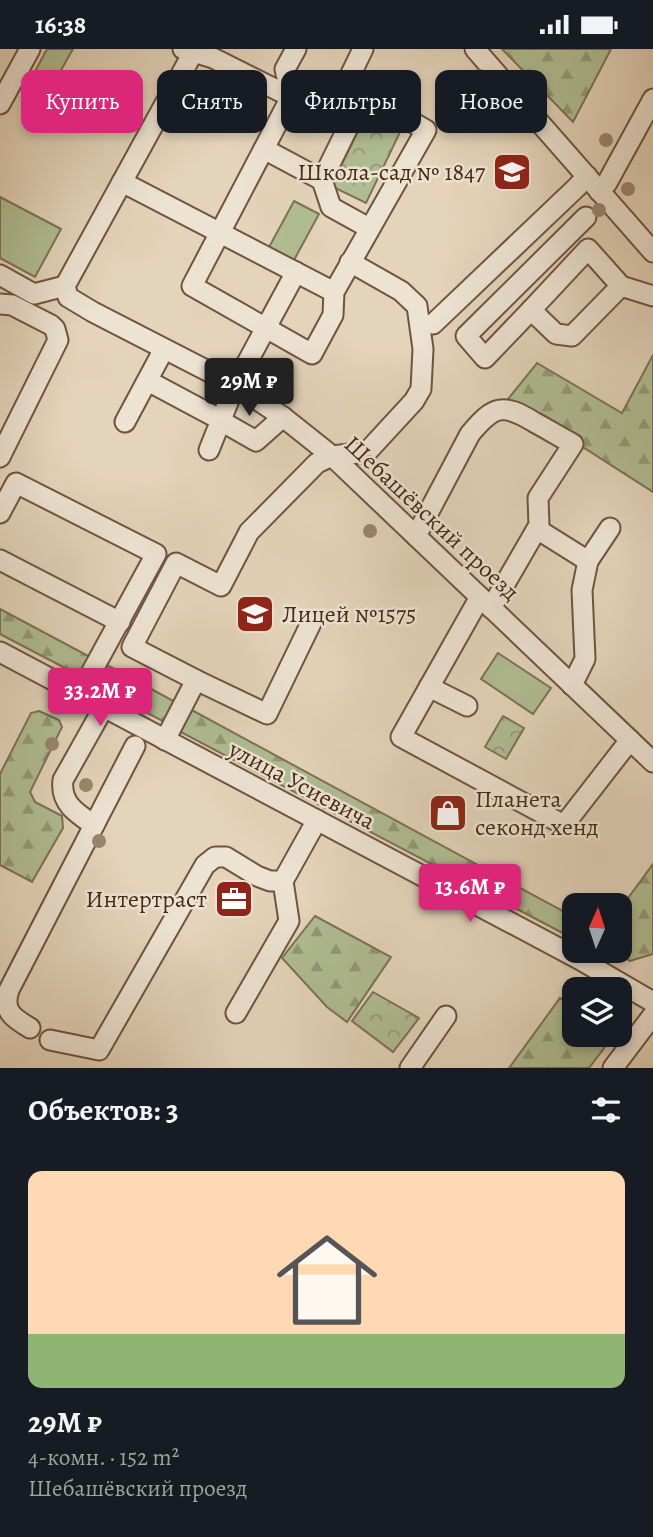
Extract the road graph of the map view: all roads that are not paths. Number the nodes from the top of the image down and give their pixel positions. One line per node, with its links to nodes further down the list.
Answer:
1 (30, 49): 10 (street)
2 (296, 49): 6 (street)
3 (363, 49): 7 (street)
4 (475, 49): 17 (street)
5 (190, 50): 8 (street); 16 (street)
6 (285, 70)
7 (353, 70)
8 (281, 92)
9 (653, 99): 17 (street)
10 (0, 104)
11 (281, 116): 14 (street)
12 (421, 127): 19 (street)
13 (345, 133): 15 (street)
14 (264, 149): 15 (street); 20 (street)
15 (323, 180): 19 (street)
16 (122, 182): 20 (street); 25 (street)
17 (593, 183): 21 (street); 31 (street)
18 (586, 216): 30 (street)
19 (369, 228): 22 (street)
20 (220, 233): 23 (street); 32 (street)
21 (650, 245)
22 (350, 262): 27 (street); 41 (street)
23 (296, 272): 27 (street); 32 (street)
24 (0, 275): 25 (street)
25 (65, 286): 33 (street, Шебашёвский проезд)
26 (621, 286): 28 (street); 30 (street); 30 (street)
27 (334, 292): 32 (street)
28 (653, 296)
29 (0, 304): 40 (street)
30 (531, 310)
31 (433, 324)
32 (265, 328): 35 (street)
33 (164, 349): 34 (street); 35 (street, Шебашёвский проезд)
34 (148, 381): 37 (street); 38 (street)
35 (234, 385): 36 (street, Шебашёвский проезд); 38 (street)
36 (283, 417): 38 (street); 41 (street, Шебашёвский проезд)
37 (125, 422)
38 (225, 422): 39 (street)
39 (209, 450)
40 (0, 455)
41 (332, 456): 45 (street, Шебашёвский проезд); 52 (street)
42 (0, 513): 50 (street)
43 (610, 528): 47 (street)
44 (537, 529): 45 (street); 47 (street); 48 (street)
45 (416, 536): 48 (street, Шебашёвский проезд)
46 (0, 560): 50 (street)
47 (588, 561): 53 (street)
48 (485, 602): 53 (street, Шебашёвский проезд); 54 (street)
49 (312, 621): 52 (street)
50 (120, 622): 55 (street)
51 (0, 652): 55 (street, улица Усиевича)
52 (196, 680): 58 (street)
53 (572, 685): 59 (street, Шебашёвский проезд)
54 (429, 687): 56 (street); 59 (street)
55 (79, 695): 57 (street, улица Усиевича)
56 (467, 706)
57 (104, 707): 58 (street, улица Усиевича); 63 (street)
58 (164, 740): 62 (street, улица Усиевича)
59 (630, 740): 61 (street, Шебашёвский проезд)
60 (135, 746): 63 (street)
61 (653, 762)
62 (317, 820): 64 (street); 65 (street, улица Усиевича)
63 (93, 825): 69 (street)
64 (283, 881): 66 (street); 70 (street)
65 (653, 1002)
66 (236, 1013)
67 (653, 1015): 72 (street)
68 (446, 1016): 71 (street)
69 (30, 1028)
70 (50, 1039)
71 (414, 1067)
72 (613, 1068)

